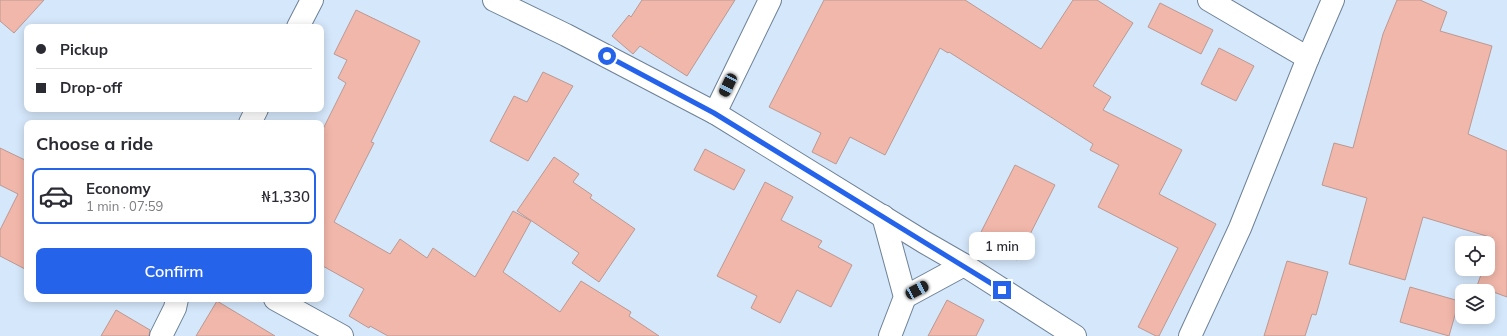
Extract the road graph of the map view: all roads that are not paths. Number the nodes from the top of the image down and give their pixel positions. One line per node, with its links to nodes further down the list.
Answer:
1 (312, 0): 6 (street)
2 (494, 0): 8 (street)
3 (770, 0): 8 (street)
4 (1209, 0): 7 (street)
5 (1333, 0): 7 (street)
6 (300, 24)
7 (1308, 58): 18 (street)
8 (714, 113): 9 (street)
9 (883, 216): 10 (street); 11 (street)
10 (964, 265): 11 (street); 17 (street)
11 (905, 297): 16 (street)
12 (176, 302): 14 (street)
13 (280, 302): 15 (street)
14 (161, 336)
15 (342, 336)
16 (890, 336)
17 (1075, 336)
18 (1190, 336)

